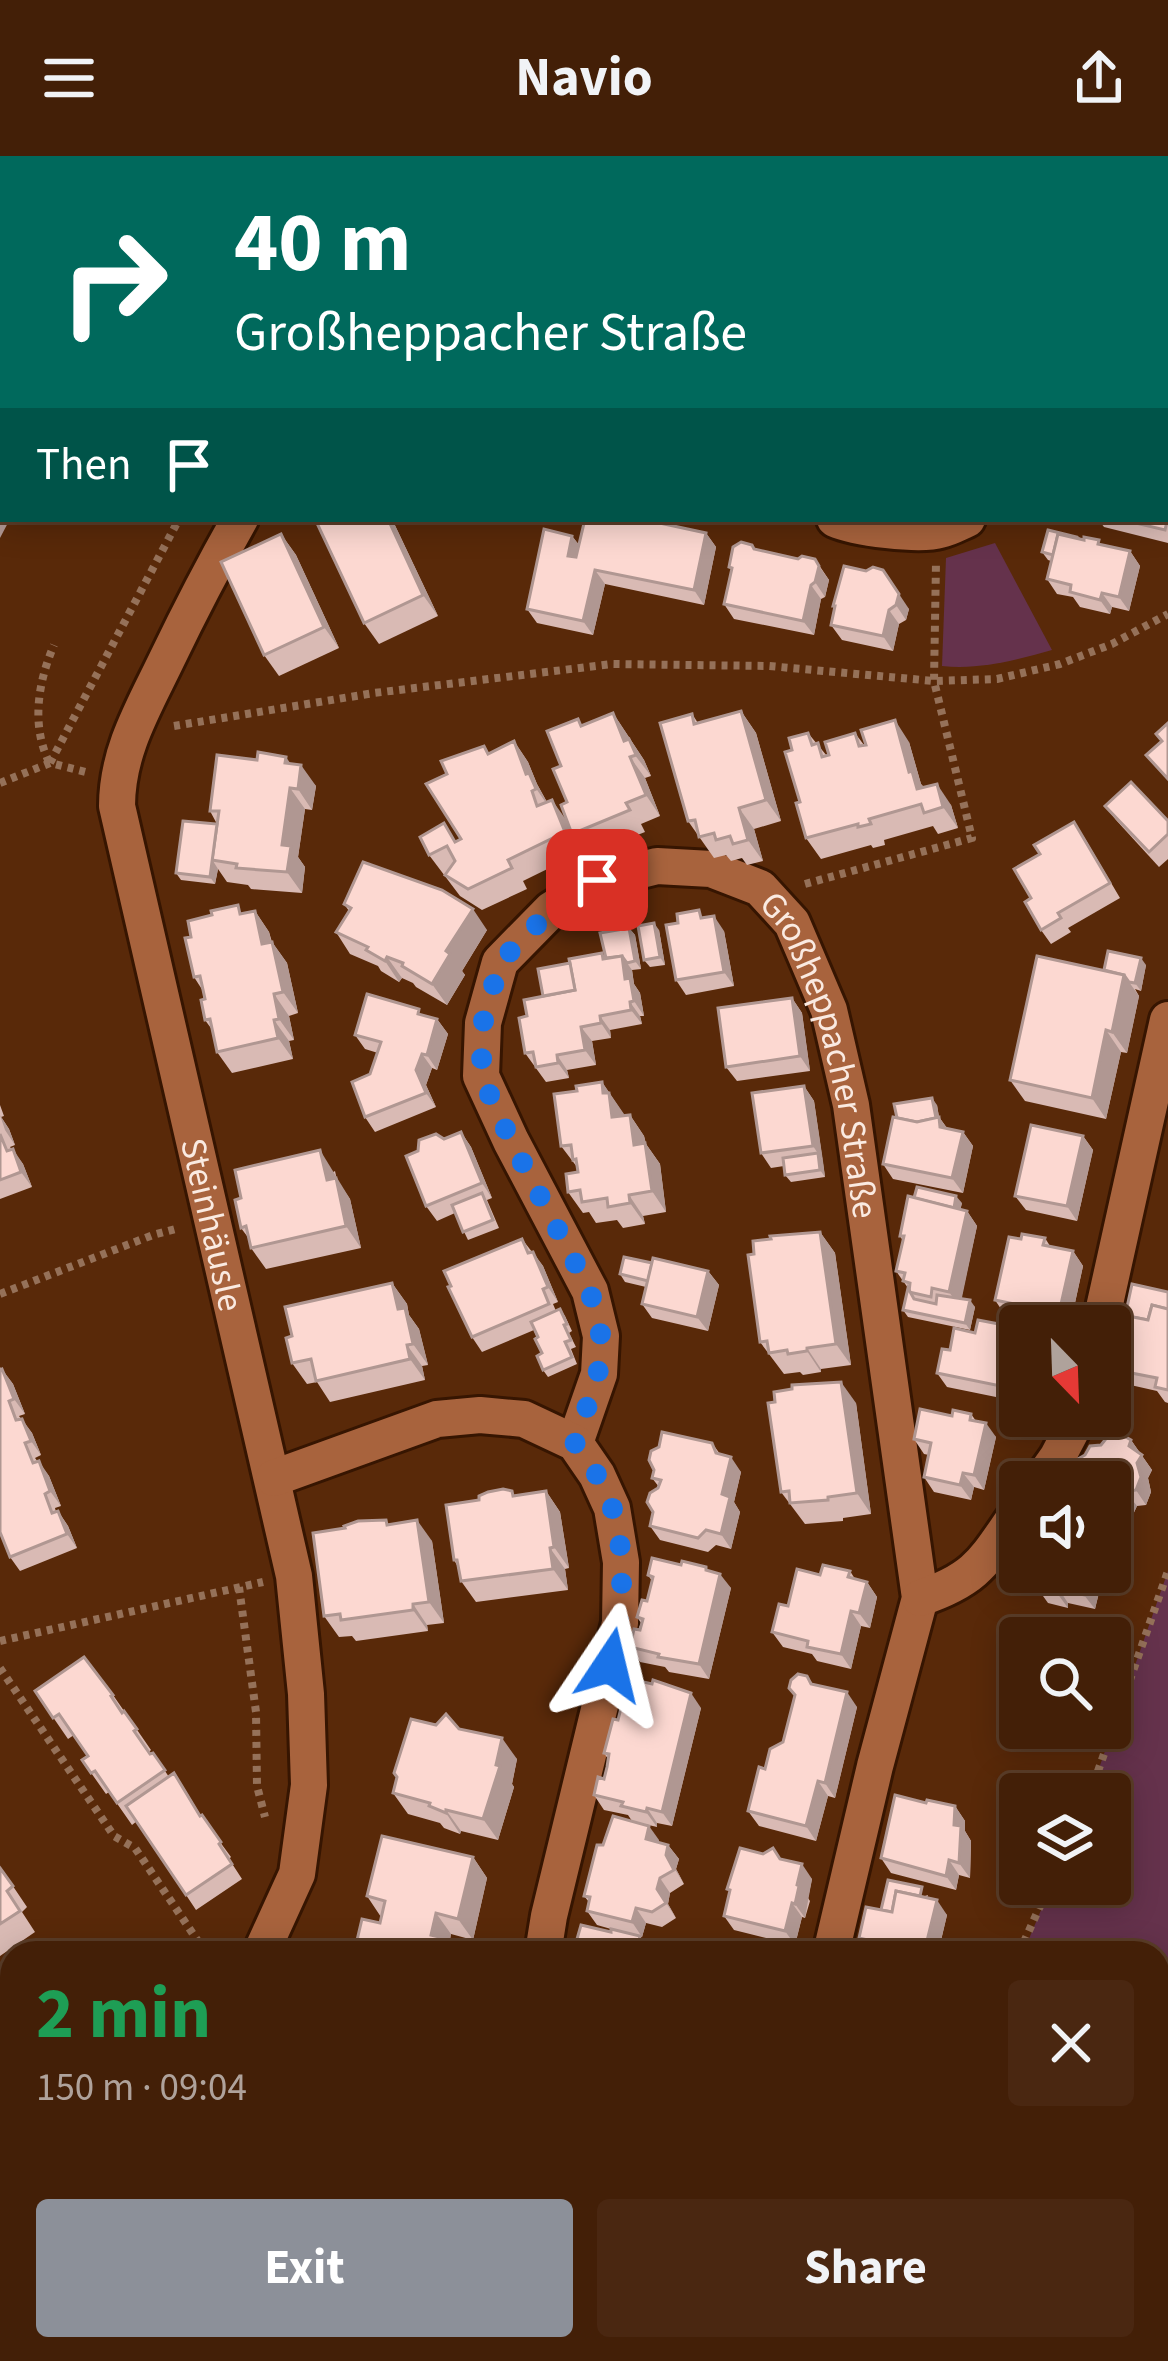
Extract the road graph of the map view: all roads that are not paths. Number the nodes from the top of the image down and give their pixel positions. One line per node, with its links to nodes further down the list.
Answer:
1 (238, 522): 7 (street, Steinhäusle)
2 (840, 522): 3 (street)
3 (952, 525)
4 (1168, 1020): 5 (street)
5 (1105, 1305)
6 (575, 1443): 7 (street); 9 (street, Großheppacher Straße); 11 (street)
7 (274, 1478): 10 (street, Steinhäusle)
8 (999, 1540): 9 (street)
9 (920, 1598): 12 (street, Großheppacher Straße)
10 (266, 1941)
11 (545, 1941)
12 (834, 1941)

